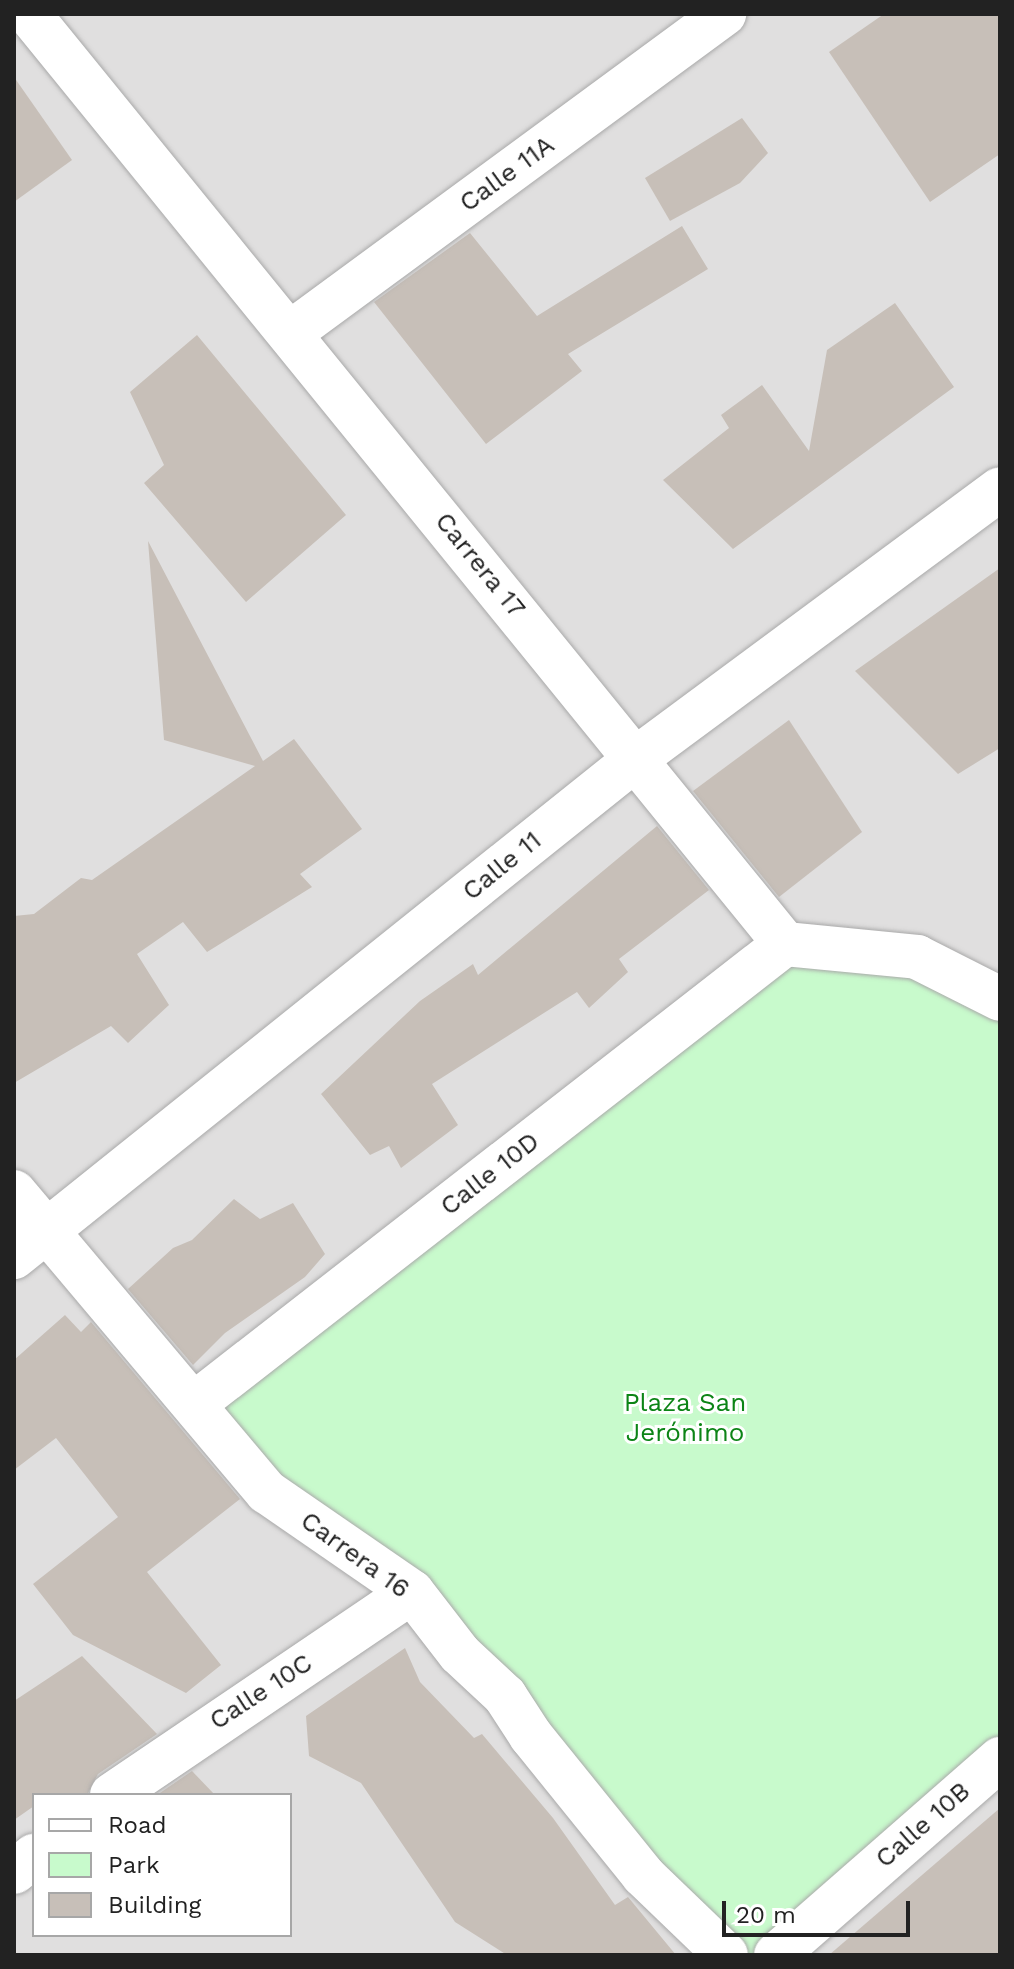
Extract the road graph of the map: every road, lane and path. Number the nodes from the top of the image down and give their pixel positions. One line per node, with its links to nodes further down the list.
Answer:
1 (724, 14): 3 (street, Calle 11A)
2 (29, 20): 3 (street, Carrera 17)
3 (290, 333): 5 (street, Carrera 17)
4 (1000, 489): 5 (street, Calle 11)
5 (638, 757): 6 (street, Carrera 17); 9 (street, Calle 11)
6 (785, 944): 7 (street); 11 (street, Calle 10D)
7 (1000, 999)
8 (14, 1192): 9 (street, Carrera 16)
9 (48, 1231): 10 (street, Calle 11); 11 (street, Carrera 16)
10 (14, 1257)
11 (194, 1404): 12 (street, Carrera 16)
12 (412, 1592): 14 (street, Calle 10C); 17 (street, Carrera 16)
13 (1000, 1759): 18 (street, Calle 10B)
14 (115, 1793)
15 (32, 1858): 16 (street)
16 (14, 1872)
17 (726, 1955)
18 (777, 1955)

